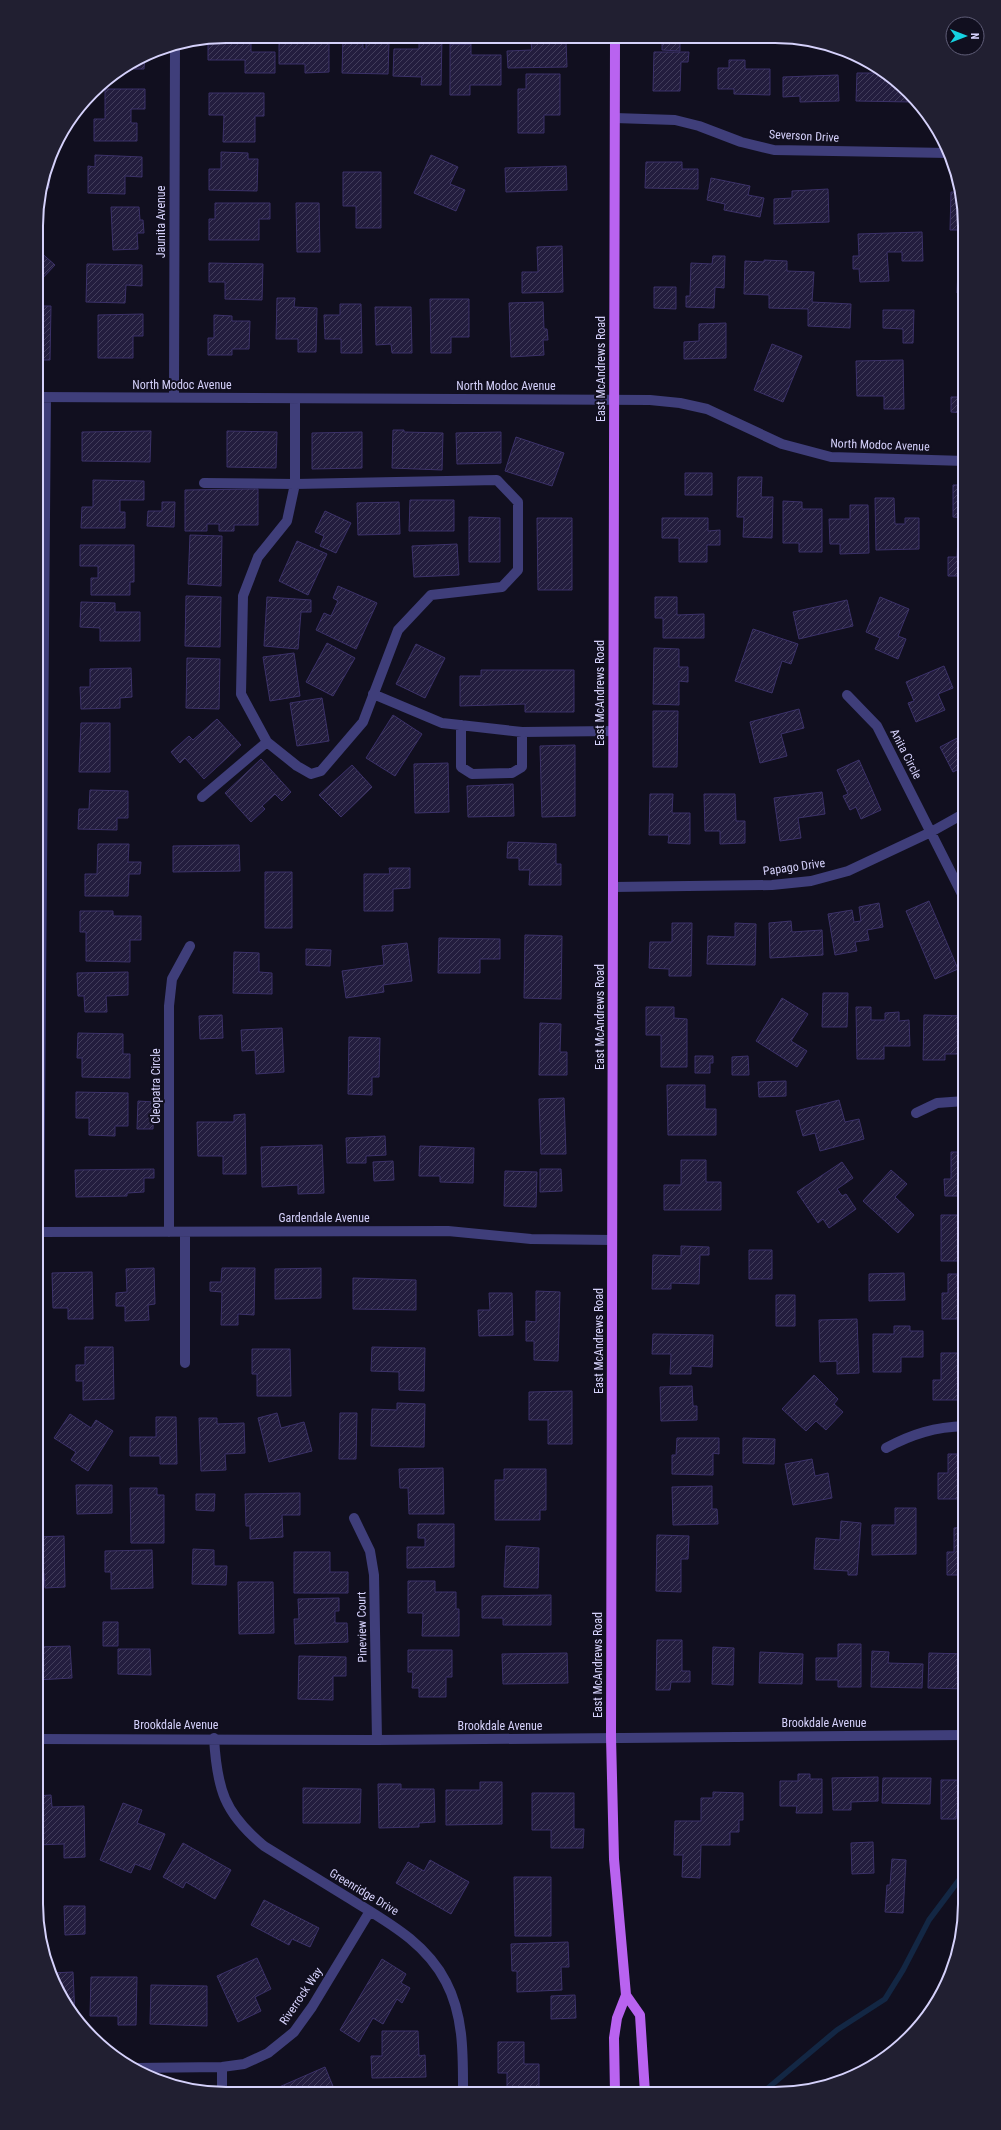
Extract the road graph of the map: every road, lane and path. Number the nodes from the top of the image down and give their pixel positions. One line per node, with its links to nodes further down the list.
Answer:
1 (615, 43): 3 (main road, East McAndrews Road)
2 (175, 50): 6 (street, Jaunita Avenue)
3 (615, 118): 4 (street, Severson Drive); 8 (main road, East McAndrews Road)
4 (943, 153)
5 (43, 397): 6 (street, North Modoc Avenue)
6 (174, 398): 7 (street, North Modoc Avenue)
7 (295, 399): 8 (street, North Modoc Avenue); 11 (street)
8 (614, 399): 9 (street, North Modoc Avenue); 15 (main road, East McAndrews Road)
9 (958, 461)
10 (204, 483): 11 (street)
11 (295, 484): 12 (street); 17 (street)
12 (373, 694): 14 (street); 17 (street)
13 (847, 695): 20 (street, Anita Circle)
14 (461, 725): 16 (street); 16 (street)
15 (613, 731): 16 (street); 21 (main road, East McAndrews Road)
16 (522, 732)
17 (267, 742): 18 (street)
18 (202, 797)
19 (958, 817): 20 (street, Papago Drive)
20 (931, 832): 21 (street, Papago Drive); 22 (street, Anita Circle)
21 (613, 886): 29 (main road, East McAndrews Road)
22 (958, 886)
23 (190, 946): 27 (street, Cleopatra Circle)
24 (958, 1102): 25 (street)
25 (916, 1113)
26 (43, 1232): 27 (street, Gardendale Avenue)
27 (169, 1232): 28 (street, Gardendale Avenue)
28 (185, 1232): 29 (street, Gardendale Avenue); 30 (street)
29 (612, 1240): 35 (main road, East McAndrews Road)
30 (185, 1363)
31 (958, 1426): 32 (street)
32 (886, 1448)
33 (354, 1518): 38 (street, Pineview Court)
34 (958, 1735): 35 (street, Brookdale Avenue)
35 (611, 1737): 38 (street, Brookdale Avenue); 40 (main road, East McAndrews Road)
36 (214, 1738): 37 (street, Brookdale Avenue); 38 (street, Brookdale Avenue); 39 (street, Greenridge Drive)
37 (43, 1739)
38 (377, 1740)
39 (370, 1911): 42 (street, Riverrock Way); 44 (street, Greenridge Drive)
40 (626, 1996): 45 (main road, East McAndrews Road); 46 (main road)
41 (145, 2068): 42 (street, Riverrock Way)
42 (222, 2068): 43 (street)
43 (222, 2087)
44 (463, 2087)
45 (615, 2087)
46 (645, 2087)

